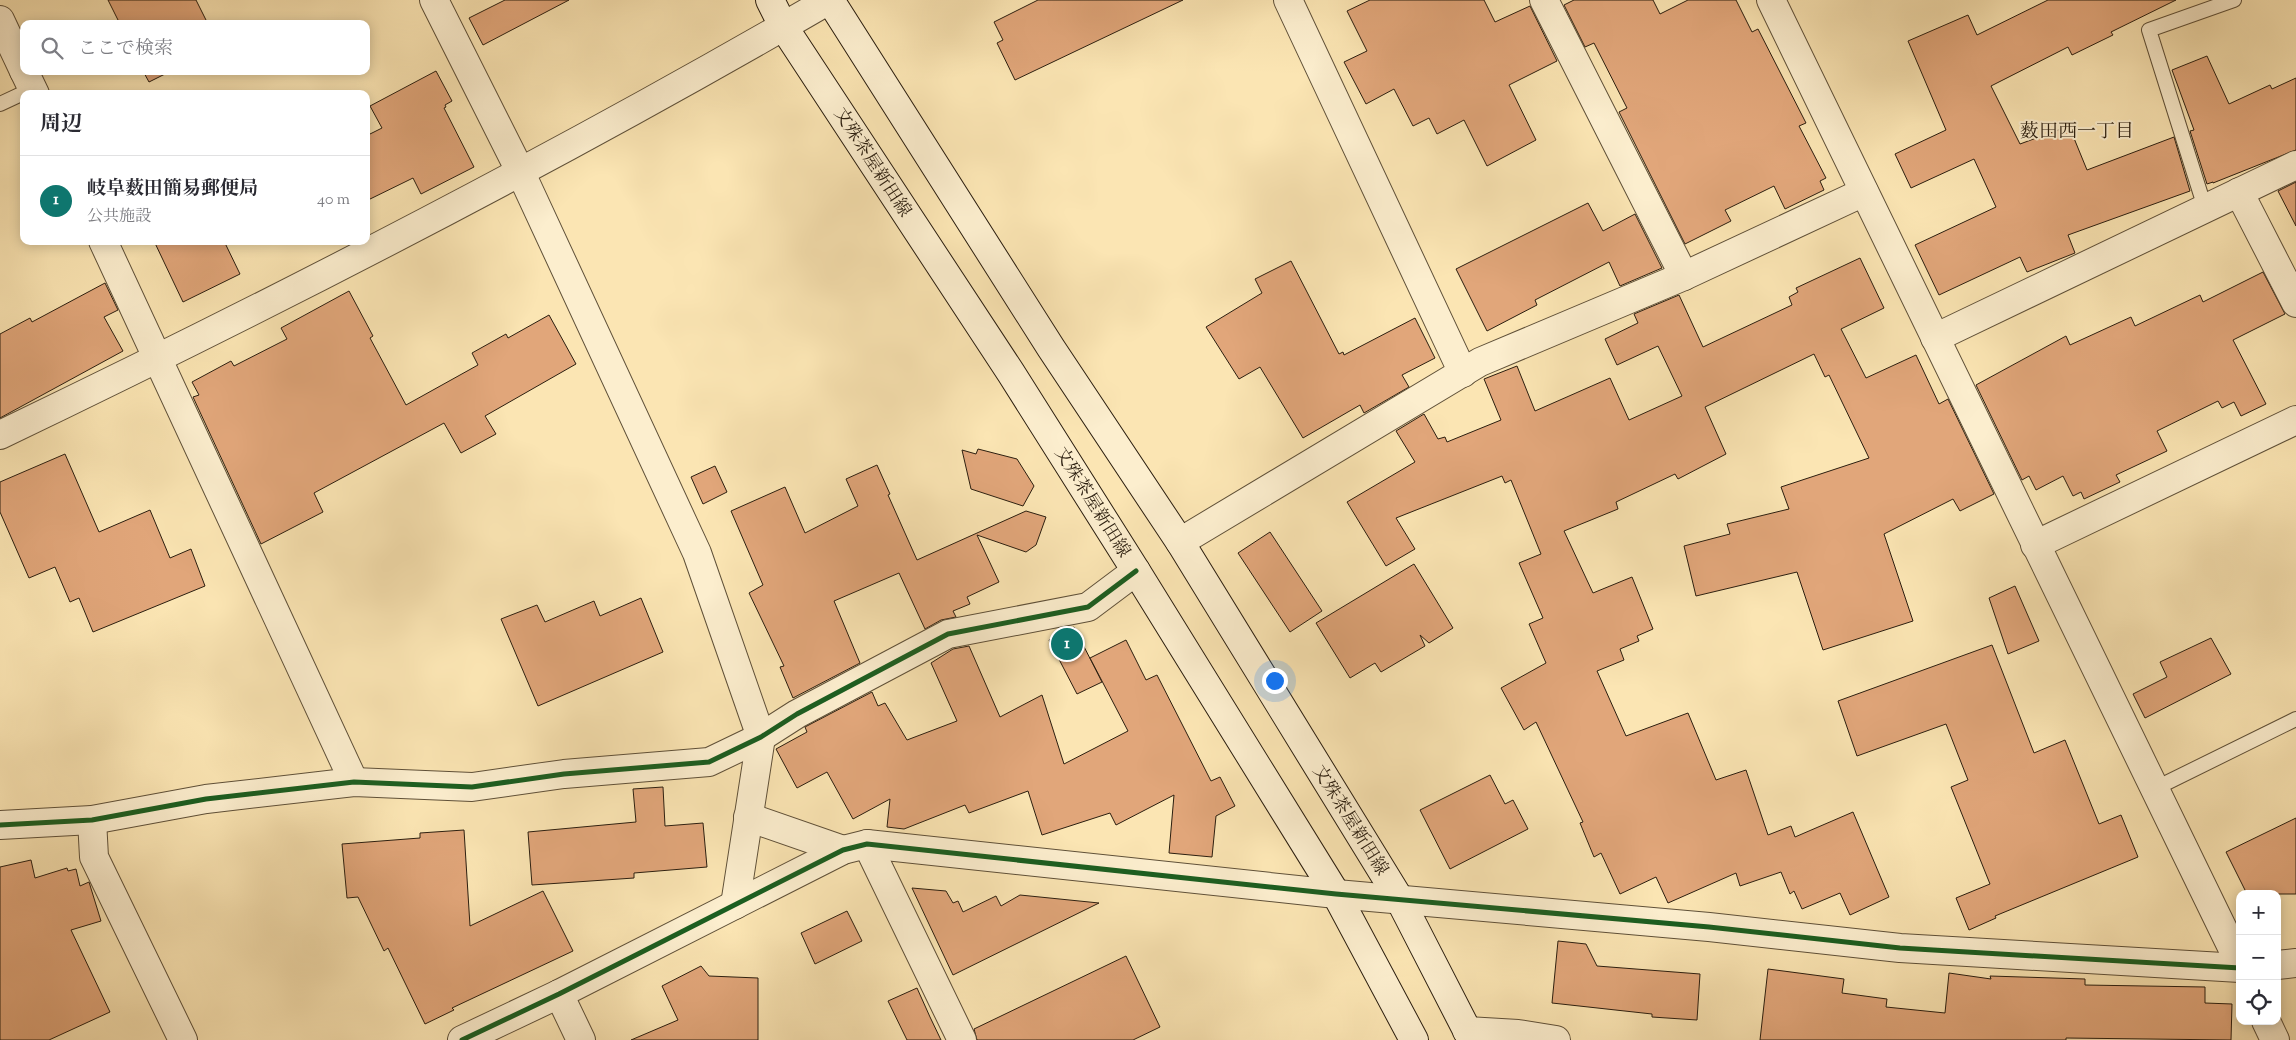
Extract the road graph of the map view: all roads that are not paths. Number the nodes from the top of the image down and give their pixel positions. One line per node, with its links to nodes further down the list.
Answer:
1 (434, 0): 14 (street)
2 (770, 0): 9 (street, 文殊茶屋新田線)
3 (830, 0): 9 (street); 26 (street, 文殊茶屋新田線)
4 (1288, 0): 23 (street)
5 (1544, 0): 19 (street)
6 (1771, 0): 15 (street)
7 (2234, 0): 17 (lane)
8 (0, 20): 10 (street)
9 (784, 26): 14 (street); 28 (street, 文殊茶屋新田線)
10 (20, 62)
11 (29, 81): 12 (lane)
12 (0, 104)
13 (2296, 165): 16 (street)
14 (520, 171): 22 (street); 30 (street)
15 (1864, 192): 19 (street); 21 (street)
16 (2239, 192): 17 (street); 20 (street)
17 (2205, 208): 21 (street)
18 (105, 245): 22 (street)
19 (1684, 276): 23 (street)
20 (2296, 303)
21 (1934, 338): 27 (street)
22 (158, 359): 25 (street); 31 (street)
23 (1463, 372): 26 (street)
24 (2296, 420): 27 (street)
25 (0, 435)
26 (1180, 542): 38 (street, 文殊茶屋新田線)
27 (2035, 545): 32 (street)
28 (1136, 571): 30 (street); 37 (street, 文殊茶屋新田線)
29 (2296, 719): 32 (lane)
30 (761, 737): 31 (street); 33 (street)
31 (354, 782): 34 (street)
32 (2154, 789): 40 (street)
33 (748, 817): 36 (street); 39 (street)
34 (92, 820): 35 (street); 47 (street)
35 (0, 825)
36 (855, 847): 37 (street); 39 (street); 50 (street)
37 (1336, 894): 38 (street); 51 (street, 文殊茶屋新田線)
38 (1400, 900): 43 (street); 46 (street, 文殊茶屋新田線)
39 (735, 906): 44 (street)
40 (2236, 958)
41 (2296, 962): 42 (street)
42 (2281, 964)
43 (2236, 966)
44 (559, 994): 48 (street); 49 (street)
45 (2268, 1025): 53 (street)
46 (1470, 1036): 52 (street)
47 (183, 1040)
48 (462, 1040)
49 (581, 1040)
50 (962, 1040)
51 (1414, 1040)
52 (1556, 1040)
53 (2275, 1040)

